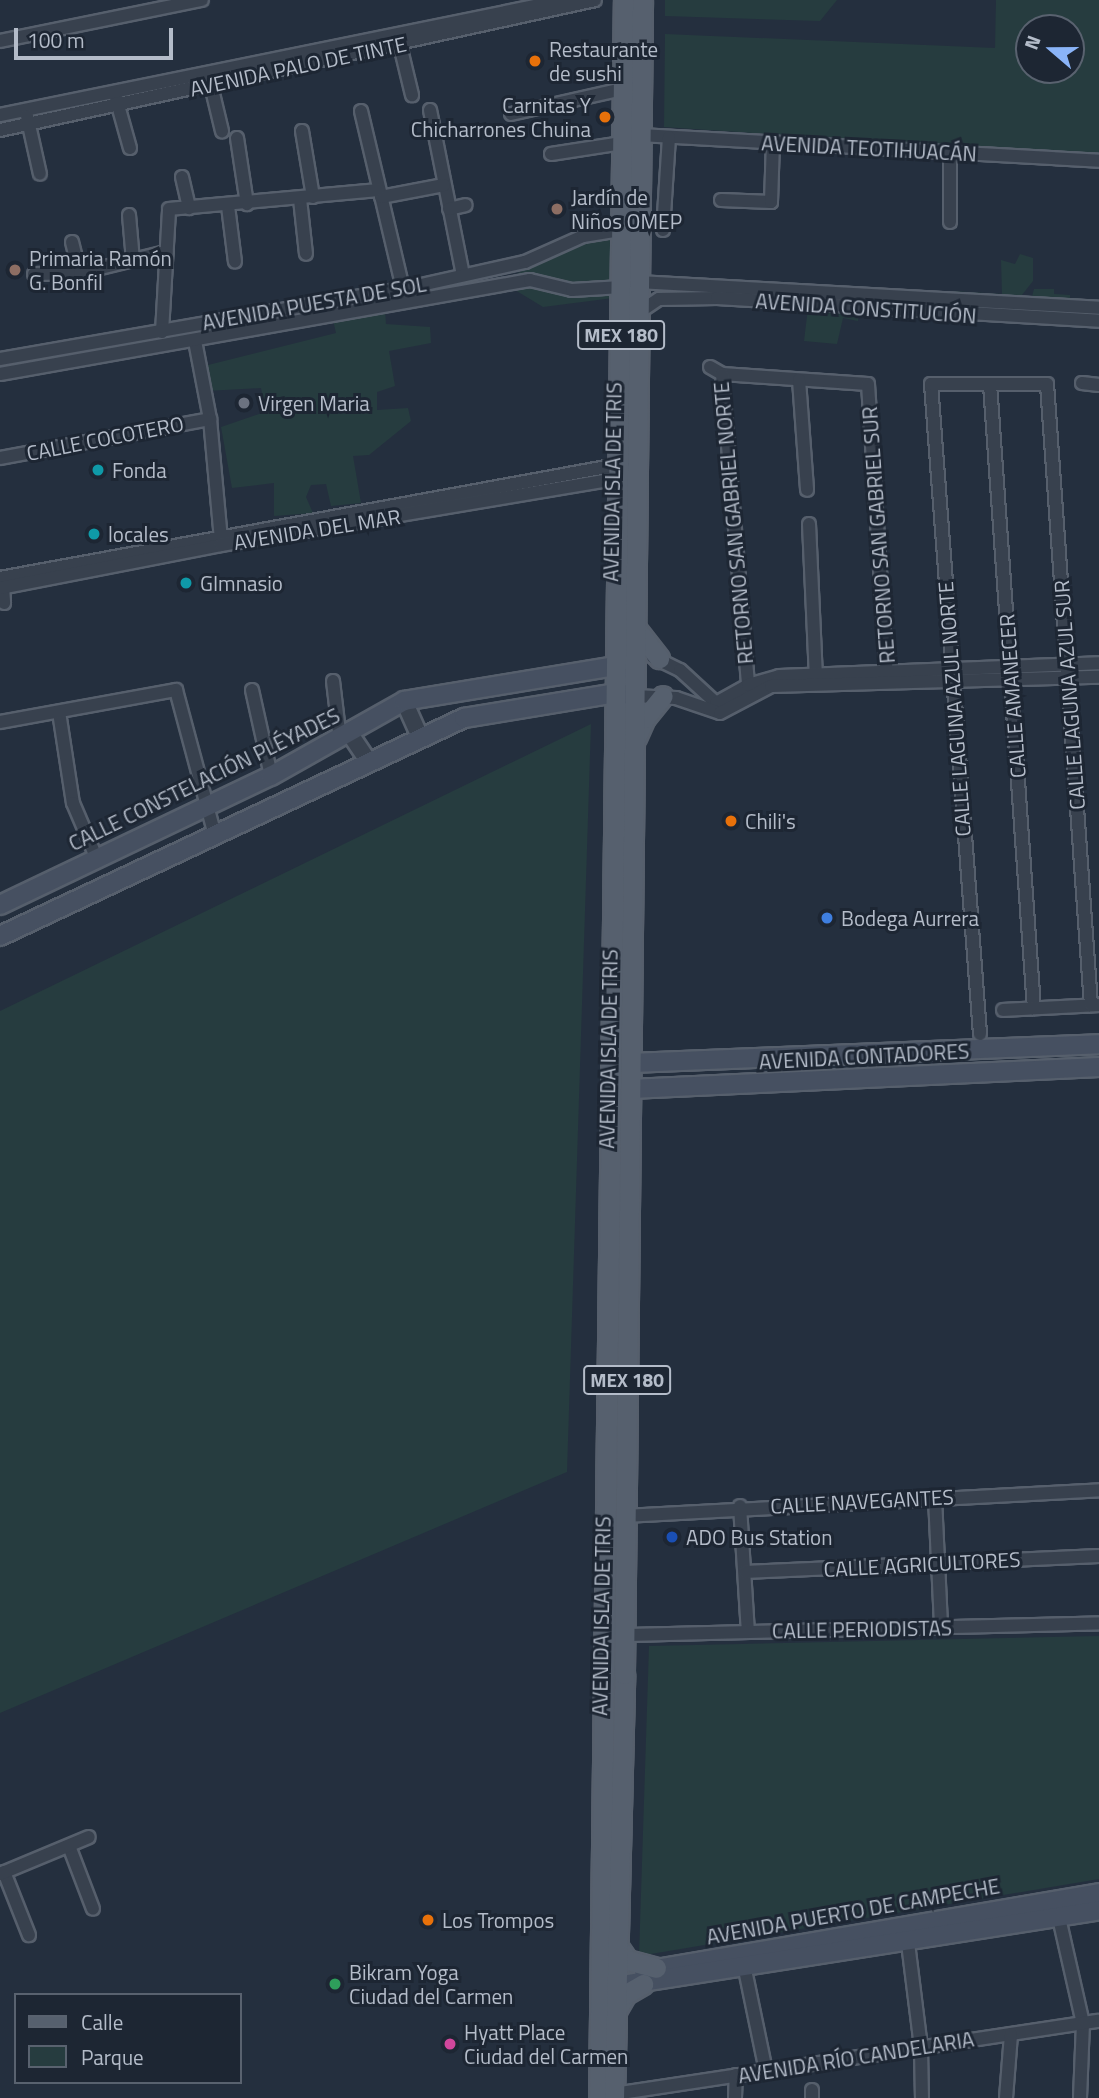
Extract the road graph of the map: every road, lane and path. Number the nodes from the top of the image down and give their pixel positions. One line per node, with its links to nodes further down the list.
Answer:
1 (202, 0): 7 (street)
2 (564, 0): 6 (street, AVENIDA PALO DE TINTE)
3 (595, 0): 6 (street, AVENIDA PALO DE TINTE)
4 (624, 0): 9 (main road, AVENIDA ISLA DE TRIS / MEX 180)
5 (642, 0): 23 (main road, AVENIDA ISLA DE TRIS / MEX 180)
6 (399, 39): 8 (street, AVENIDA PALO DE TINTE); 10 (street)
7 (0, 41)
8 (210, 78): 11 (street, AVENIDA PALO DE TINTE); 19 (street)
9 (623, 89): 15 (street); 23 (main road, AVENIDA ISLA DE TRIS / MEX 180)
10 (412, 95)
11 (116, 98): 12 (street, AVENIDA PALO DE TINTE); 17 (street, AVENIDA PALO DE TINTE); 25 (street)
12 (25, 110): 16 (street, AVENIDA PALO DE TINTE); 17 (street)
13 (429, 110): 31 (street)
14 (361, 111): 32 (street)
15 (511, 114)
16 (0, 115)
17 (29, 123): 18 (street, AVENIDA PALO DE TINTE); 29 (street)
18 (0, 130)
19 (222, 131)
20 (302, 131): 33 (street)
21 (669, 137): 23 (street, AVENIDA TEOTIHUACÁN); 24 (street, AVENIDA TEOTIHUACÁN); 42 (street)
22 (237, 138): 35 (street)
23 (631, 139): 27 (street, AVENIDA TEOTIHUACÁN); 43 (main road, AVENIDA ISLA DE TRIS / MEX 180)
24 (773, 143): 26 (street, AVENIDA TEOTIHUACÁN); 34 (street)
25 (130, 148)
26 (950, 153): 28 (street, AVENIDA TEOTIHUACÁN); 41 (street)
27 (551, 154)
28 (1099, 161)
29 (40, 174)
30 (182, 177): 38 (street)
31 (444, 185): 32 (street); 39 (street)
32 (379, 194): 33 (street); 55 (street)
33 (307, 198): 35 (street); 46 (street)
34 (721, 200)
35 (247, 204): 37 (street)
36 (466, 205): 39 (street)
37 (228, 206): 38 (street); 48 (street)
38 (189, 208): 45 (street)
39 (449, 209): 52 (street)
40 (128, 215): 47 (street)
41 (950, 222)
42 (663, 230)
43 (630, 234): 49 (street, AVENIDA PUESTA DE SOL); 54 (main road, AVENIDA ISLA DE TRIS / MEX 180)
44 (72, 242): 50 (street)
45 (166, 252): 47 (street); 61 (street)
46 (306, 254)
47 (133, 261): 50 (street)
48 (235, 262)
49 (525, 262): 52 (street, AVENIDA PUESTA DE SOL); 53 (street)
50 (80, 273): 51 (street)
51 (34, 274)
52 (463, 275): 55 (street, AVENIDA PUESTA DE SOL)
53 (530, 280): 54 (street, AVENIDA PUESTA DE SOL); 63 (street, AVENIDA PUESTA DE SOL)
54 (630, 285): 56 (street, AVENIDA CONSTITUCIÓN); 59 (main road, AVENIDA ISLA DE TRIS / MEX 180); 77 (main road, AVENIDA ISLA DE TRIS / MEX 180)
55 (403, 289): 61 (street, AVENIDA PUESTA DE SOL)
56 (686, 292): 57 (street, AVENIDA CONSTITUCIÓN); 59 (street, AVENIDA CONSTITUCIÓN)
57 (899, 304): 58 (street, AVENIDA CONSTITUCIÓN); 60 (street, AVENIDA CONSTITUCIÓN)
58 (1099, 308)
59 (638, 313): 77 (main road, AVENIDA ISLA DE TRIS / MEX 180)
60 (1099, 321)
61 (162, 332): 62 (street, AVENIDA PUESTA DE SOL)
62 (139, 335): 64 (street, AVENIDA PUESTA DE SOL); 65 (street)
63 (195, 341): 65 (street, AVENIDA PUESTA DE SOL); 75 (street)
64 (68, 347): 66 (street, AVENIDA PUESTA DE SOL); 67 (street)
65 (141, 350): 67 (street, AVENIDA PUESTA DE SOL)
66 (0, 359)
67 (71, 361): 69 (street, AVENIDA PUESTA DE SOL)
68 (710, 368): 70 (street, RETORNO SAN GABRIEL NORTE)
69 (0, 374)
70 (722, 374): 71 (street); 95 (street, RETORNO SAN GABRIEL NORTE)
71 (799, 380): 78 (street); 88 (street, RETORNO SAN GABRIEL SUR)
72 (1083, 383): 74 (street)
73 (990, 384): 87 (street, CALLE LAGUNA AZUL SUR); 89 (street, CALLE AMANECER); 91 (street, CALLE LAGUNA AZUL NORTE)
74 (1099, 385)
75 (210, 419): 76 (street, CALLE COCOTERO); 80 (street)
76 (0, 458)
77 (627, 470): 80 (street, AVENIDA DEL MAR); 83 (main road, AVENIDA ISLA DE TRIS / MEX 180); 86 (main road, AVENIDA ISLA DE TRIS / MEX 180)
78 (807, 490)
79 (809, 524): 93 (street)
80 (221, 540): 81 (street, AVENIDA DEL MAR)
81 (1, 584): 82 (street)
82 (4, 603)
83 (634, 626): 84 (main road); 86 (main road, AVENIDA ISLA DE TRIS / MEX 180)
84 (659, 658): 86 (street); 95 (street)
85 (1099, 663): 87 (street)
86 (625, 665): 98 (main road, AVENIDA ISLA DE TRIS / MEX 180); 100 (main road, CALLE CONSTELACIÓN PLÉYADES)
87 (1067, 665): 89 (street); 92 (street, CALLE LAGUNA AZUL SUR)
88 (887, 673): 91 (street); 93 (street); 96 (street, RETORNO SAN GABRIEL SUR)
89 (1010, 675): 91 (street); 92 (street); 114 (street, CALLE AMANECER)
90 (1099, 677): 92 (street)
91 (951, 678): 96 (street); 116 (street, CALLE LAGUNA AZUL NORTE)
92 (1068, 679): 113 (street, CALLE LAGUNA AZUL SUR)
93 (816, 680): 95 (street); 96 (street); 99 (street)
94 (333, 681): 104 (street)
95 (748, 685)
96 (887, 686)
97 (252, 690): 107 (street)
98 (625, 694): 99 (street); 103 (main road); 105 (main road, AVENIDA ISLA DE TRIS / MEX 180); 141 (main road, AVENIDA ISLA DE TRIS / MEX 180)
99 (663, 696): 105 (main road)
100 (404, 701): 103 (street); 104 (main road, CALLE CONSTELACIÓN PLÉYADES)
101 (59, 712): 102 (street); 108 (street); 110 (street)
102 (0, 722)
103 (419, 735): 106 (main road)
104 (345, 737): 106 (street); 107 (main road, CALLE CONSTELACIÓN PLÉYADES)
105 (635, 742): 118 (main road, AVENIDA ISLA DE TRIS / MEX 180)
106 (369, 762): 109 (main road)
107 (271, 776): 108 (main road, CALLE CONSTELACIÓN PLÉYADES)
108 (206, 806): 109 (street); 110 (main road, CALLE CONSTELACIÓN PLÉYADES)
109 (215, 836): 112 (main road)
110 (96, 857): 111 (main road, CALLE CONSTELACIÓN PLÉYADES)
111 (0, 905)
112 (0, 936)
113 (1095, 1005): 114 (street)
114 (1034, 1008): 115 (street)
115 (1003, 1010)
116 (980, 1034)
117 (1099, 1044): 118 (main road, AVENIDA CONTADORES)
118 (631, 1063): 120 (main road, AVENIDA ISLA DE TRIS / MEX 180)
119 (1099, 1068): 120 (main road, AVENIDA CONTADORES)
120 (631, 1089): 124 (main road, AVENIDA ISLA DE TRIS / MEX 180)
121 (1099, 1490): 122 (street, CALLE NAVEGANTES)
122 (935, 1498): 123 (street, CALLE NAVEGANTES); 126 (street)
123 (740, 1506): 124 (street, CALLE NAVEGANTES); 127 (street)
124 (626, 1516): 131 (main road, AVENIDA ISLA DE TRIS / MEX 180)
125 (1099, 1556): 126 (street, CALLE AGRICULTORES)
126 (938, 1564): 127 (street, CALLE AGRICULTORES); 129 (street)
127 (745, 1573): 130 (street)
128 (1099, 1623): 129 (street, CALLE PERIODISTAS)
129 (941, 1627): 130 (street, CALLE PERIODISTAS)
130 (748, 1632): 131 (street, CALLE PERIODISTAS)
131 (624, 1635): 141 (main road, AVENIDA ISLA DE TRIS / MEX 180)
132 (89, 1838): 133 (street)
133 (69, 1846): 134 (street); 137 (street)
134 (2, 1873): 140 (street)
135 (1099, 1893): 136 (main road, AVENIDA PUERTO DE CAMPECHE)
136 (1057, 1908): 138 (main road, AVENIDA PUERTO DE CAMPECHE); 139 (main road, AVENIDA PUERTO DE CAMPECHE); 147 (street)
137 (93, 1909)
138 (1099, 1910)
139 (906, 1933): 142 (main road, AVENIDA PUERTO DE CAMPECHE); 149 (street)
140 (29, 1935)
141 (610, 1951): 143 (main road); 145 (main road, AVENIDA ISLA DE TRIS / MEX 180)
142 (743, 1959): 143 (main road, AVENIDA PUERTO DE CAMPECHE); 144 (main road, AVENIDA PUERTO DE CAMPECHE); 150 (street)
143 (656, 1968): 145 (main road, AVENIDA PUERTO DE CAMPECHE)
144 (643, 1984): 145 (main road, AVENIDA PUERTO DE CAMPECHE); 145 (main road)
145 (609, 1999): 153 (main road, AVENIDA ISLA DE TRIS / MEX 180)
146 (1099, 2021): 147 (street, AVENIDA RÍO CANDELARIA)
147 (1083, 2023): 148 (street, AVENIDA RÍO CANDELARIA); 157 (street)
148 (1011, 2034): 149 (street, AVENIDA RÍO CANDELARIA); 156 (street)
149 (921, 2048): 150 (street, AVENIDA RÍO CANDELARIA); 155 (street)
150 (766, 2071): 151 (street, AVENIDA RÍO CANDELARIA)
151 (736, 2075): 152 (street, AVENIDA RÍO CANDELARIA); 154 (street)
152 (653, 2093): 153 (street, AVENIDA RÍO CANDELARIA)
153 (609, 2097)
154 (736, 2098)
155 (922, 2098)
156 (1006, 2098)
157 (1080, 2098)

